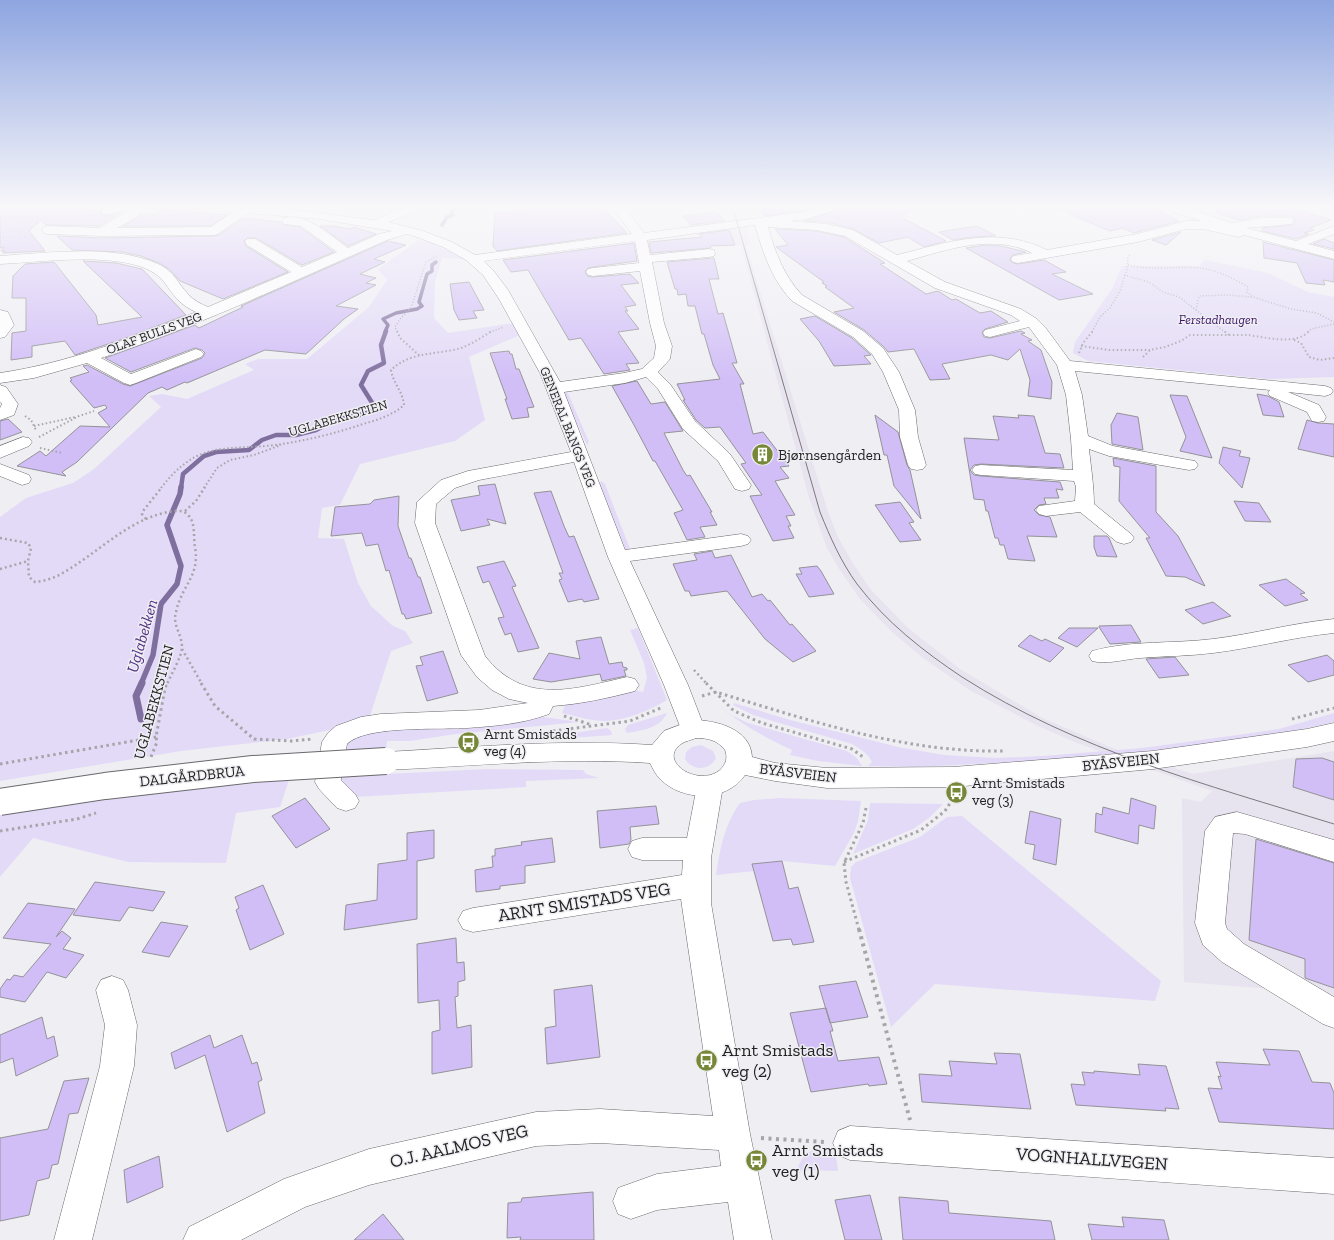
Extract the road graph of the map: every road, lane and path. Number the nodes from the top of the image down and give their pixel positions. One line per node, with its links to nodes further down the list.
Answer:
1 (1128, 265): 14 (path)
2 (151, 266): 17 (street)
3 (290, 266): 13 (street)
4 (318, 266): 13 (street, OLAF BULLS VEG)
5 (425, 266): 29 (path)
6 (480, 266): 21 (street, GENERAL BANGS VEG)
7 (626, 266): 12 (street)
8 (647, 266): 34 (street)
9 (777, 266): 52 (street)
10 (904, 266): 19 (street)
11 (1131, 266): 15 (path)
12 (594, 272)
13 (302, 273): 17 (street, OLAF BULLS VEG)
14 (1124, 275): 16 (path); 26 (path)
15 (1253, 297): 16 (path); 20 (path)
16 (1196, 311): 24 (path)
17 (207, 313): 30 (street, OLAF BULLS VEG)
18 (0, 314): 23 (street)
19 (1032, 322): 22 (street); 32 (street)
20 (1334, 323): 25 (path)
21 (522, 327): 29 (path, UGLABEKKSTIEN); 37 (street, GENERAL BANGS VEG)
22 (990, 333)
23 (0, 334)
24 (1229, 335): 25 (path); 27 (path)
25 (1294, 339): 31 (path)
26 (1081, 346): 27 (path); 32 (path)
27 (1150, 350): 33 (path)
28 (196, 354): 30 (street)
29 (420, 356): 47 (path, UGLABEKKSTIEN)
30 (88, 357): 35 (street, OLAF BULLS VEG)
31 (1334, 358)
32 (1065, 365): 33 (street); 45 (street)
33 (1110, 369): 36 (street)
34 (648, 372): 37 (street); 58 (street)
35 (0, 378)
36 (1246, 384): 39 (street); 43 (street)
37 (555, 388): 51 (street, GENERAL BANGS VEG)
38 (0, 390): 40 (street)
39 (1325, 391)
40 (4, 411): 44 (path)
41 (94, 411): 42 (path)
42 (79, 416): 44 (path); 46 (path)
43 (1318, 417)
44 (34, 426): 46 (path)
45 (1080, 439): 53 (street); 56 (street)
46 (30, 440): 48 (path); 48 (path); 49 (street)
47 (284, 444): 61 (path); 62 (path, UGLABEKKSTIEN)
48 (41, 448): 50 (path)
49 (0, 453)
50 (62, 453)
51 (581, 455): 66 (street, GENERAL BANGS VEG); 75 (street)
52 (917, 465)
53 (1189, 465)
54 (0, 469): 57 (street)
55 (981, 470): 56 (street)
56 (1082, 476): 59 (street)
57 (22, 479)
58 (742, 485)
59 (1084, 506): 60 (street); 64 (street)
60 (1046, 510)
61 (185, 511): 62 (path); 70 (path, UGLABEKKSTIEN)
62 (146, 519): 67 (path)
63 (0, 538): 67 (path)
64 (1124, 538)
65 (741, 540): 66 (street)
66 (618, 557): 79 (street, GENERAL BANGS VEG)
67 (28, 561): 68 (path)
68 (0, 569)
69 (1334, 626): 71 (street)
70 (182, 649): 81 (path, UGLABEKKSTIEN); 82 (path)
71 (1100, 656)
72 (627, 685): 75 (street)
73 (716, 692): 74 (path); 83 (path); 85 (path)
74 (704, 696)
75 (541, 704): 78 (path); 82 (street)
76 (1334, 708): 77 (path)
77 (1288, 721)
78 (594, 726)
79 (693, 729): 84 (street); 88 (street)
80 (1334, 732): 88 (street, BYÅSVEIEN)
81 (156, 737): 86 (path); 87 (path, UGLABEKKSTIEN)
82 (338, 737): 91 (street)
83 (1011, 751)
84 (661, 755): 89 (street); 92 (street, DALGÅRDBRUA, bridge)
85 (866, 759)
86 (0, 764)
87 (149, 764)
88 (739, 764): 89 (street)
89 (710, 786): 97 (street)
90 (954, 796): 99 (path)
91 (346, 801)
92 (0, 802)
93 (866, 808): 99 (path)
94 (101, 811): 95 (path)
95 (0, 831)
96 (642, 849): 97 (street)
97 (698, 850): 100 (street)
98 (1334, 851): 103 (street)
99 (844, 862): 106 (path)
100 (695, 885): 101 (street, ARNT SMISTADS VEG); 104 (street)
101 (473, 920)
102 (112, 990): 110 (street)
103 (1334, 1014)
104 (744, 1136): 105 (path); 108 (street); 111 (street, O.J. AALMOS VEG)
105 (850, 1143): 106 (street, VOGNHALLVEGEN)
106 (915, 1146): 107 (street, VOGNHALLVEGEN)
107 (1334, 1176)
108 (742, 1182): 109 (street); 112 (street)
109 (631, 1201)
110 (73, 1240)
111 (202, 1240)
112 (753, 1240)

